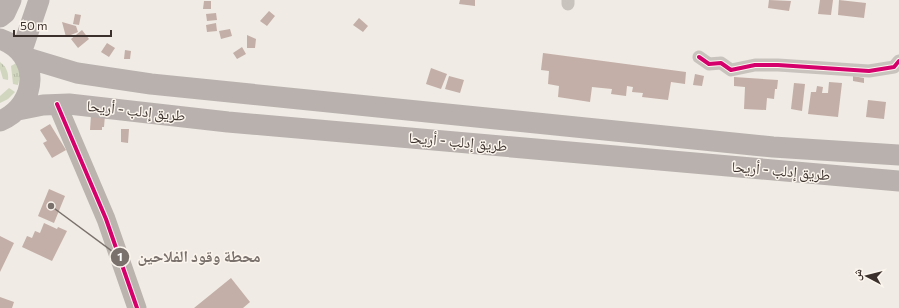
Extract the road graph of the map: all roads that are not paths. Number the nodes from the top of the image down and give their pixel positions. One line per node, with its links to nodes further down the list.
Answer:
1 (10, 0): 3 (main road)
2 (39, 0): 5 (main road)
3 (0, 17)
4 (0, 38): 5 (main road)
5 (23, 55): 9 (main road); 11 (main road, طريق إدلب - أريحا)
6 (699, 57): 7 (street)
7 (899, 61)
8 (57, 104): 9 (main road, طريق إدلب - أريحا); 12 (main road, طريق إدلب - أريحا); 13 (street)
9 (18, 110): 10 (main road)
10 (0, 121)
11 (899, 156)
12 (899, 181)
13 (136, 307)

